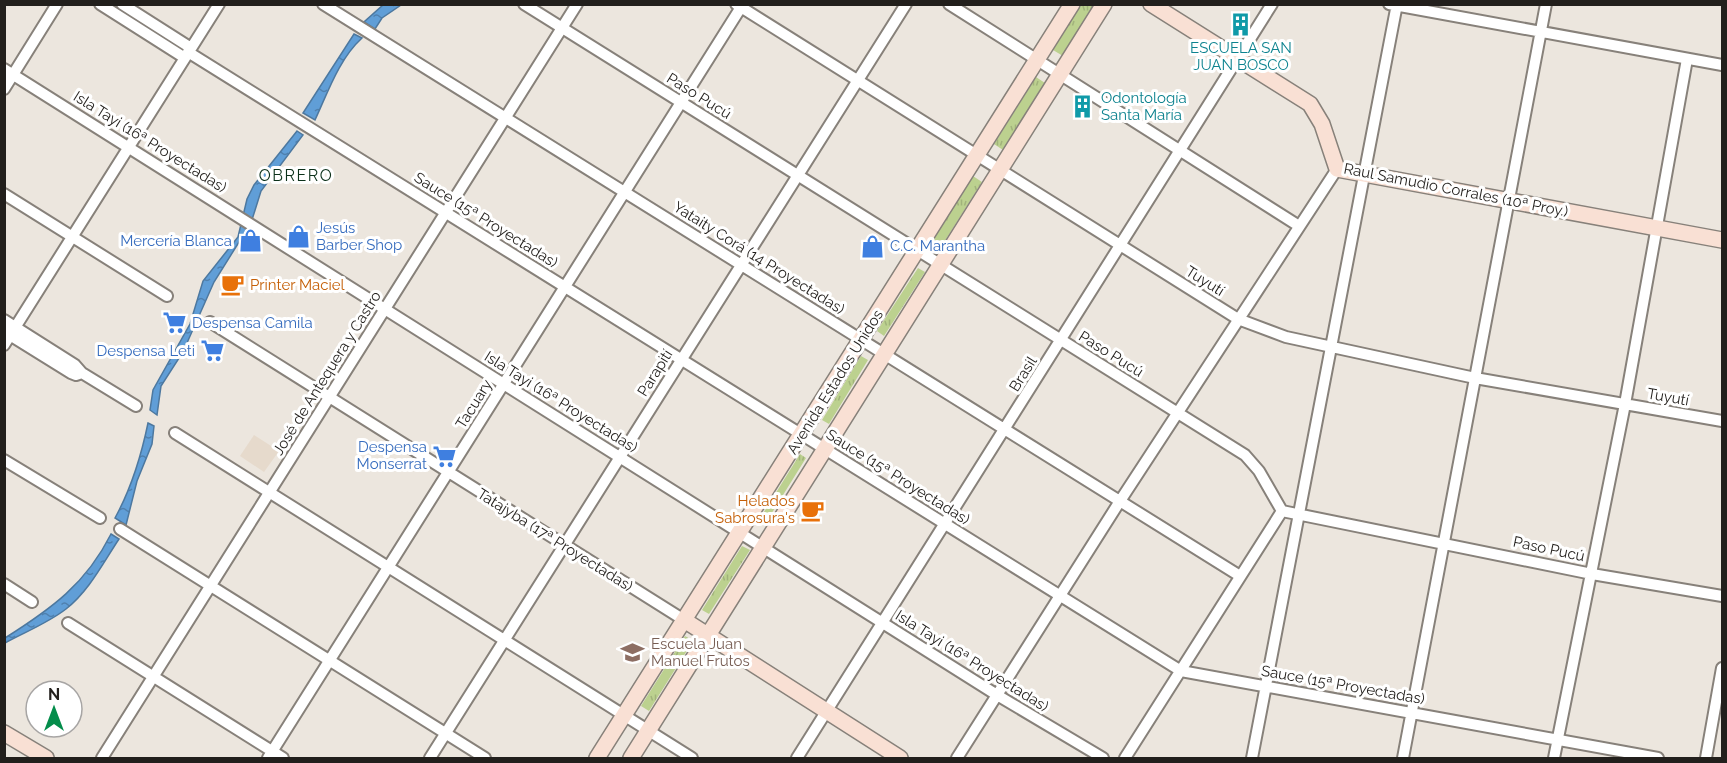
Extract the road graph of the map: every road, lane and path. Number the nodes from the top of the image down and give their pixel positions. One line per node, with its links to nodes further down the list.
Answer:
1 (57, 4): 24 (street)
2 (100, 4): 19 (street, Sauce (15ª Proyectadas))
3 (122, 4): 19 (street, Sauce (15ª Proyectadas))
4 (219, 4): 19 (street)
5 (324, 4): 29 (street, Yataity Corá (14 Proyectadas))
6 (524, 4): 17 (street, Paso Pucú)
7 (577, 4): 17 (street, José de Antequera y Castro)
8 (906, 4): 26 (street, Parapití)
9 (949, 4): 22 (street)
10 (1072, 4): 22 (main road, Avenida Estados Unidos)
11 (1104, 4): 25 (main road, Avenida Estados Unidos)
12 (1151, 4): 20 (main road, Raul Samudio Corrales (10ª Proy.))
13 (1272, 4): 20 (street, Brasil)
14 (1546, 4): 18 (street)
15 (1394, 5): 18 (street); 35 (street)
16 (740, 6): 26 (street, Tuyutí); 28 (street, Tacuary)
17 (562, 28): 28 (street, Paso Pucú); 29 (street, José de Antequera y Castro)
18 (1541, 32): 21 (street); 39 (street)
19 (188, 53): 30 (street); 40 (street, Sauce (15ª Proyectadas))
20 (1238, 59): 31 (street, Brasil); 33 (main road, Raul Samudio Corrales (10ª Proy.))
21 (1687, 59): 23 (street); 42 (street)
22 (1037, 60): 25 (street); 32 (main road, Avenida Estados Unidos)
23 (1722, 65)
24 (9, 72): 27 (street); 30 (street, Isla Tayi (16ª Proyectadas))
25 (1060, 74): 31 (street); 34 (main road, Avenida Estados Unidos)
26 (858, 81): 32 (street, Tuyutí); 36 (street, Parapití)
27 (4, 89)
28 (681, 103): 36 (street, Paso Pucú); 37 (street, Tacuary)
29 (505, 118): 37 (street, Yataity Corá (14 Proyectadas)); 40 (street, José de Antequera y Castro)
30 (129, 147): 43 (street); 51 (street, Isla Tayi (16ª Proyectadas))
31 (1181, 151): 41 (street); 45 (street, Brasil)
32 (977, 156): 34 (street, Tuyutí); 46 (main road, Avenida Estados Unidos)
33 (1336, 169): 35 (main road, Raul Samudio Corrales (10ª Proy.)); 41 (street)
34 (1000, 171): 45 (street, Tuyutí); 47 (main road, Avenida Estados Unidos)
35 (1365, 174): 39 (main road, Raul Samudio Corrales (10ª Proy.)); 58 (street)
36 (798, 175): 46 (street, Paso Pucú); 48 (street, Parapití)
37 (625, 192): 48 (street, Yataity Corá (14 Proyectadas)); 49 (street, Tacuary)
38 (4, 194): 43 (street)
39 (1509, 200): 42 (main road, Raul Samudio Corrales (10ª Proy.)); 61 (street)
40 (446, 213): 49 (street, Sauce (15ª Proyectadas)); 51 (street, José de Antequera y Castro)
41 (1299, 226): 52 (street)
42 (1658, 229): 44 (main road, Raul Samudio Corrales (10ª Proy.)); 64 (street)
43 (73, 237): 50 (street); 55 (street)
44 (1722, 240)
45 (1121, 246): 52 (street, Tuyutí); 57 (street, Brasil)
46 (918, 250): 47 (street, Paso Pucú); 56 (main road, Avenida Estados Unidos)
47 (941, 264): 57 (street, Paso Pucú); 59 (main road, Avenida Estados Unidos)
48 (742, 265): 56 (street, Yataity Corá (14 Proyectadas)); 60 (street, Parapití)
49 (565, 287): 60 (street, Sauce (15ª Proyectadas)); 62 (street, Tacuary)
50 (167, 296)
51 (386, 308): 62 (street, Isla Tayi (16ª Proyectadas)); 63 (street, José de Antequera y Castro)
52 (1238, 319): 58 (street, Tuyutí); 66 (street)
53 (4, 320): 55 (street)
54 (210, 322): 63 (street, Tatajyba (17ª Proyectadas))
55 (9, 335): 65 (street)
56 (861, 339): 59 (street, Yataity Corá (14 Proyectadas)); 70 (main road, Avenida Estados Unidos)
57 (1062, 340): 66 (street, Paso Pucú); 68 (street, Brasil)
58 (1332, 347): 61 (street, Tuyutí); 78 (street)
59 (885, 354): 68 (street, Yataity Corá (14 Proyectadas)); 71 (main road, Avenida Estados Unidos)
60 (681, 360): 70 (street, Sauce (15ª Proyectadas)); 72 (street, Parapití)
61 (1475, 378): 64 (street, Tuyutí); 83 (street)
62 (504, 383): 72 (street, Isla Tayi (16ª Proyectadas)); 74 (street, Tacuary)
63 (329, 398): 74 (street, Tatajyba (17ª Proyectadas)); 75 (street, José de Antequera y Castro)
64 (1625, 404): 67 (street, Tuyutí); 87 (street)
65 (136, 406)
66 (1177, 413): 76 (street); 77 (street, Paso Pucú)
67 (1722, 421)
68 (1006, 429): 76 (street, Yataity Corá (14 Proyectadas)); 80 (street, Brasil)
69 (175, 433): 75 (street)
70 (801, 435): 71 (street, Sauce (15ª Proyectadas)); 82 (main road, Avenida Estados Unidos)
71 (825, 450): 80 (street, Sauce (15ª Proyectadas)); 85 (main road, Avenida Estados Unidos)
72 (620, 457): 82 (street, Isla Tayi (16ª Proyectadas)); 84 (street, Parapití)
73 (4, 460): 79 (street)
74 (448, 473): 84 (street, Tatajyba (17ª Proyectadas)); 86 (street, Tacuary)
75 (270, 491): 86 (street); 90 (street, José de Antequera y Castro)
76 (1120, 501): 88 (street, Yataity Corá (14 Proyectadas)); 91 (street)
77 (1282, 511): 78 (street, Paso Pucú); 88 (street)
78 (1297, 515): 83 (street, Paso Pucú); 103 (street)
79 (100, 518)
80 (945, 524): 91 (street, Sauce (15ª Proyectadas)); 96 (street, Brasil)
81 (120, 529): 90 (street)
82 (739, 533): 85 (street, Isla Tayi (16ª Proyectadas)); 94 (main road, Avenida Estados Unidos)
83 (1444, 543): 87 (street, Paso Pucú); 106 (street)
84 (564, 547): 94 (street, Tatajyba (17ª Proyectadas)); 98 (street, Parapití)
85 (763, 548): 96 (street, Isla Tayi (16ª Proyectadas)); 97 (main road, Avenida Estados Unidos)
86 (388, 567): 98 (street); 99 (street, Tacuary)
87 (1592, 574): 92 (street, Paso Pucú); 111 (street)
88 (1240, 576): 101 (street)
89 (4, 584): 93 (street)
90 (210, 586): 99 (street); 102 (street, José de Antequera y Castro)
91 (1060, 595): 101 (street, Sauce (15ª Proyectadas)); 104 (street)
92 (1722, 596)
93 (32, 602)
94 (684, 620): 97 (main road, Tatajyba (17ª Proyectadas)); 107 (main road, Avenida Estados Unidos)
95 (68, 623): 102 (street)
96 (883, 623): 104 (street, Isla Tayi (16ª Proyectadas)); 105 (street, Brasil)
97 (708, 636): 105 (main road, Tatajyba (17ª Proyectadas)); 108 (main road, Avenida Estados Unidos)
98 (505, 639): 107 (street); 110 (street, Parapití)
99 (329, 661): 110 (street); 112 (street, Tacuary)
100 (1722, 668): 130 (street)
101 (1181, 671): 103 (street, Sauce (15ª Proyectadas)); 125 (street)
102 (153, 676): 112 (street); 114 (street, José de Antequera y Castro)
103 (1265, 686): 106 (street, Sauce (15ª Proyectadas)); 126 (street)
104 (997, 695): 123 (street); 124 (street, Isla Tayi (16ª Proyectadas))
105 (828, 711): 121 (street, Brasil); 122 (main road, Tatajyba (17ª Proyectadas))
106 (1412, 713): 111 (street, Sauce (15ª Proyectadas)); 127 (street)
107 (624, 716): 108 (street); 118 (main road, Avenida Estados Unidos)
108 (649, 731): 119 (main road, Avenida Estados Unidos); 120 (street)
109 (4, 733): 113 (main road)
110 (446, 734): 116 (street, Parapití); 117 (street)
111 (1557, 740): 128 (street); 129 (street, Sauce (15ª Proyectadas))
112 (270, 755): 115 (street)
113 (46, 759)
114 (102, 759)
115 (284, 759)
116 (430, 759)
117 (485, 759)
118 (597, 759)
119 (631, 759)
120 (692, 759)
121 (797, 759)
122 (900, 759)
123 (957, 759)
124 (1103, 759)
125 (1125, 759)
126 (1251, 759)
127 (1403, 759)
128 (1554, 759)
129 (1658, 759)
130 (1706, 759)

